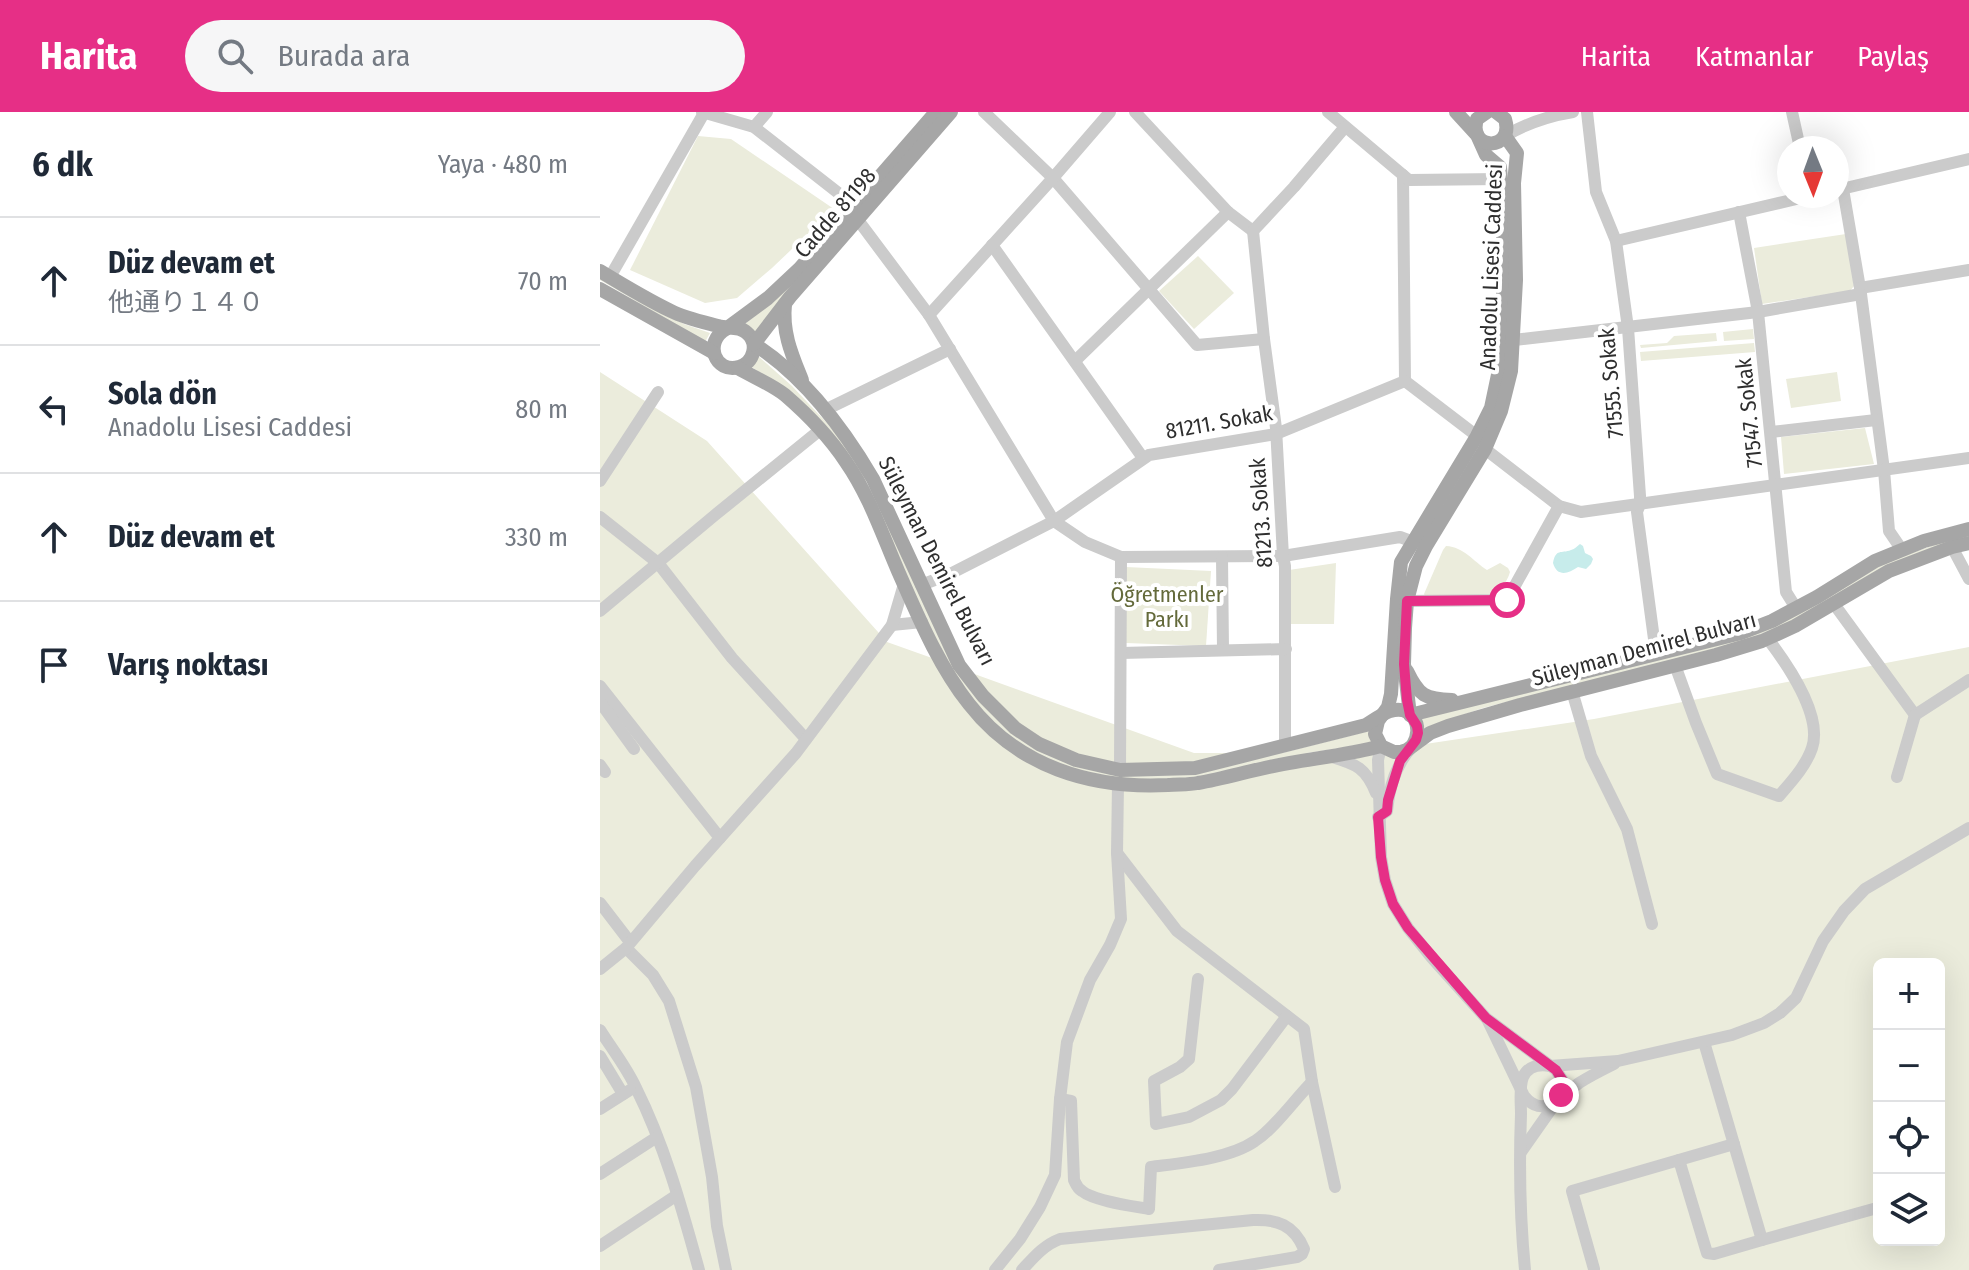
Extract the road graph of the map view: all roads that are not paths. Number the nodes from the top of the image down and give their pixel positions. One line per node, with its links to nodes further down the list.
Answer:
1 (703, 112): 15 (street); 34 (street)
2 (767, 112): 15 (street)
3 (936, 112): 29 (main road, Cadde 81198)
4 (951, 112): 29 (main road, Cadde 81198)
5 (984, 112): 22 (street)
6 (1110, 112): 22 (street)
7 (1135, 112): 27 (street)
8 (1328, 112): 16 (street)
9 (1456, 112): 17 (main road, Anadolu Lisesi Caddesi)
10 (1487, 112): 17 (main road)
11 (1496, 112): 18 (main road, Anadolu Lisesi Caddesi)
12 (1573, 112): 18 (street)
13 (1587, 112): 31 (street, 71555. Sokak)
14 (1792, 112): 19 (street)
15 (754, 127): 29 (street)
16 (1345, 127): 21 (street); 30 (street)
17 (1477, 135): 18 (main road); 23 (main road, Anadolu Lisesi Caddesi)
18 (1505, 136): 43 (main road, Anadolu Lisesi Caddesi)
19 (1797, 136)
20 (1969, 159): 24 (street)
21 (1403, 175): 23 (street); 49 (street)
22 (1053, 178): 32 (street); 35 (street)
23 (1501, 179): 57 (main road, Anadolu Lisesi Caddesi)
24 (1849, 187)
25 (1777, 203): 28 (street)
26 (1844, 208): 36 (street)
27 (1228, 212): 30 (street); 35 (street)
28 (1739, 212): 31 (street); 38 (street, 71547. Sokak)
29 (856, 213): 37 (main road, Cadde 81198); 39 (street); 41 (main road, Cadde 81198)
30 (1253, 231): 42 (street, 81213. Sokak)
31 (1616, 241): 40 (street, 71555. Sokak)
32 (992, 245): 39 (street); 47 (street)
33 (1969, 270): 36 (street)
34 (603, 279): 41 (main road); 46 (main road)
35 (1148, 289): 42 (street); 47 (street)
36 (1861, 291): 38 (street); 53 (street)
37 (785, 304): 44 (main road, Cadde 81198); 50 (main road)
38 (1758, 312): 40 (street); 55 (street, 71547. Sokak)
39 (929, 315): 45 (street)
40 (1628, 328): 43 (street); 63 (street, 71555. Sokak)
41 (726, 329): 44 (main road); 46 (main road)
42 (1264, 339): 56 (street, 81213. Sokak)
43 (1514, 340): 57 (main road, Anadolu Lisesi Caddesi)
44 (754, 344): 48 (main road); 50 (main road, Süleyman Demirel Bulvarı)
45 (950, 349): 52 (street); 66 (street)
46 (714, 353): 48 (main road)
47 (1075, 361): 58 (street)
48 (738, 368): 54 (main road, Süleyman Demirel Bulvarı)
49 (1405, 381): 56 (street, 81211. Sokak); 57 (street)
50 (806, 389): 52 (main road, Süleyman Demirel Bulvarı)
51 (658, 392): 61 (street)
52 (825, 410): 78 (main road, Süleyman Demirel Bulvarı)
53 (1876, 420): 55 (street); 60 (street)
54 (820, 430): 75 (street); 77 (main road, Süleyman Demirel Bulvarı)
55 (1771, 432): 62 (street, 71547. Sokak)
56 (1276, 434): 58 (street, 81211. Sokak); 72 (street, 81213. Sokak)
57 (1481, 443): 64 (street); 69 (main road, Anadolu Lisesi Caddesi)
58 (1143, 458): 66 (street, 81211. Sokak)
59 (1969, 458): 60 (street)
60 (1884, 470): 62 (street); 71 (street)
61 (600, 481)
62 (1776, 485): 63 (street); 81 (street, 71547. Sokak)
63 (1640, 504): 64 (street); 89 (street, 71555. Sokak)
64 (1559, 506): 79 (street)
65 (600, 517): 75 (street)
66 (1054, 521): 73 (street); 78 (street, 81211. Sokak)
67 (1969, 529): 71 (main road, Süleyman Demirel Bulvarı)
68 (1969, 543): 70 (main road, Süleyman Demirel Bulvarı)
69 (1419, 544): 72 (street); 79 (main road, Anadolu Lisesi Caddesi); 97 (main road, Anadolu Lisesi Caddesi)
70 (1952, 547): 76 (street); 80 (main road, Süleyman Demirel Bulvarı)
71 (1902, 550): 81 (main road, Süleyman Demirel Bulvarı)
72 (1283, 556): 74 (street); 86 (street, 81213. Sokak)
73 (1121, 557): 74 (street); 88 (street)
74 (1222, 557): 87 (street)
75 (658, 563): 82 (street); 100 (street)
76 (1969, 579)
77 (904, 584): 83 (main road, Süleyman Demirel Bulvarı); 84 (street)
78 (921, 585): 106 (main road, Süleyman Demirel Bulvarı)
79 (1407, 601): 90 (main road, Anadolu Lisesi Caddesi)
80 (1834, 604): 85 (main road, Süleyman Demirel Bulvarı); 99 (street)
81 (1796, 608): 89 (main road, Süleyman Demirel Bulvarı)
82 (600, 611)
83 (922, 622): 84 (street); 106 (main road, Süleyman Demirel Bulvarı)
84 (892, 625): 100 (street)
85 (1768, 639): 91 (main road, Süleyman Demirel Bulvarı); 91 (street)
86 (1286, 649): 87 (street); 101 (street, 81213. Sokak)
87 (1223, 650): 88 (street)
88 (1121, 653): 106 (street)
89 (1656, 654): 95 (main road, Süleyman Demirel Bulvarı)
90 (1404, 664): 95 (main road); 98 (main road, Anadolu Lisesi Caddesi)
91 (1675, 665): 94 (main road, Süleyman Demirel Bulvarı)
92 (1969, 680): 99 (street)
93 (600, 686): 111 (street)
94 (1572, 691): 102 (main road, Süleyman Demirel Bulvarı); 114 (street)
95 (1468, 701): 98 (main road, Süleyman Demirel Bulvarı)
96 (600, 702): 104 (street)
97 (1382, 715): 98 (main road); 101 (main road, Süleyman Demirel Bulvarı); 103 (main road)
98 (1410, 715): 102 (main road)
99 (1915, 715): 107 (street)
100 (806, 739): 111 (street)
101 (1285, 745): 106 (main road, Süleyman Demirel Bulvarı)
102 (1413, 745): 103 (main road); 109 (street)
103 (1381, 746): 105 (main road, Süleyman Demirel Bulvarı); 108 (street)
104 (634, 749)
105 (1331, 756): 106 (main road, Süleyman Demirel Bulvarı); 108 (street)
106 (1119, 777): 112 (street)
107 (1897, 777)
108 (1379, 800): 109 (street)
109 (1378, 817): 119 (street)
110 (1969, 828): 121 (street)
111 (720, 838): 115 (street)
112 (1117, 853): 118 (street); 129 (street)
113 (600, 903): 115 (street)
114 (1652, 924)
115 (628, 945): 116 (street); 144 (street)
116 (600, 969)
117 (1198, 979): 118 (street)
118 (1287, 1016): 125 (street)
119 (1486, 1018): 124 (street); 127 (street)
120 (600, 1030): 126 (street)
121 (1704, 1042): 123 (street); 133 (street)
122 (600, 1056): 128 (street)
123 (1618, 1061): 124 (street); 130 (street)
124 (1550, 1066): 127 (street); 130 (street)
125 (1312, 1082): 129 (street); 137 (street)
126 (636, 1086): 128 (street); 132 (street)
127 (1522, 1090): 130 (street); 134 (street)
128 (623, 1094): 131 (street)
129 (1060, 1099): 145 (street)
130 (1557, 1100): 134 (street)
131 (600, 1109)
132 (657, 1137): 136 (street); 138 (street)
133 (1734, 1144): 135 (street); 140 (street)
134 (1519, 1155): 148 (street)
135 (1679, 1160): 140 (street); 142 (street)
136 (600, 1174)
137 (1335, 1187)
138 (677, 1195): 141 (street); 143 (street)
139 (1873, 1209): 140 (street)
140 (1762, 1240)
141 (600, 1246)
142 (1594, 1269)
143 (699, 1270)
144 (726, 1270)
145 (996, 1270)
146 (1022, 1270): 147 (street)
147 (1219, 1270)
148 (1525, 1270)

